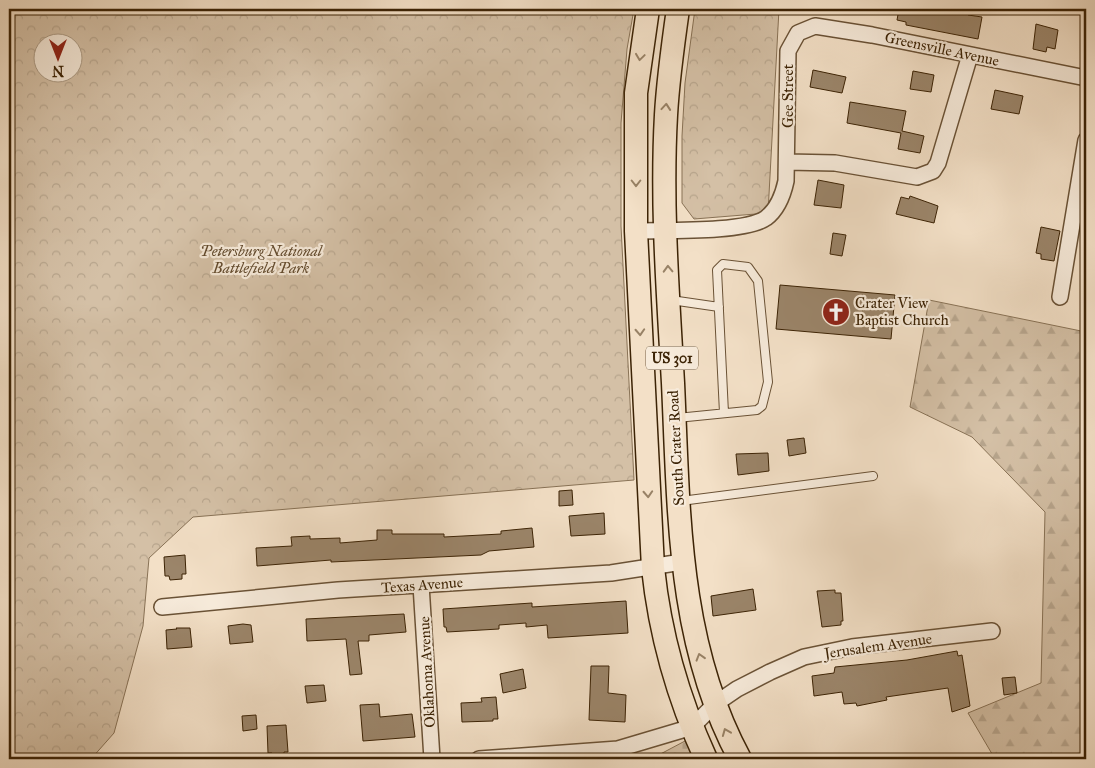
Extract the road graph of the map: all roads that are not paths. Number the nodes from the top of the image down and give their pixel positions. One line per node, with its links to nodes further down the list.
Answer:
1 (648, 9): 10 (main road, South Crater Road / US 301, one-way to 10)
2 (678, 9): 9 (main road, South Crater Road / US 301, one-way to 2)
3 (798, 33): 4 (street, Greensville Avenue); 7 (street, Gee Street)
4 (970, 56): 5 (street, Greensville Avenue); 7 (street)
5 (1086, 78)
6 (1086, 140): 8 (street)
7 (787, 162): 9 (street, Gee Street)
8 (1081, 210): 11 (street)
9 (666, 230): 10 (street, Gee Street); 12 (main road, South Crater Road / US 301, one-way to 9)
10 (636, 231): 19 (main road, South Crater Road / US 301, one-way to 19)
11 (1060, 297)
12 (669, 300): 13 (lane); 15 (main road, South Crater Road / US 301)
13 (719, 307): 14 (lane); 14 (lane)
14 (724, 413): 15 (lane)
15 (675, 418): 17 (main road, South Crater Road / US 301)
16 (873, 476): 17 (lane)
17 (679, 501): 18 (main road, South Crater Road / US 301)
18 (682, 562): 19 (street, Texas Avenue); 23 (main road, South Crater Road / US 301, one-way to 18)
19 (653, 568): 20 (street, Texas Avenue); 24 (main road, South Crater Road / US 301)
20 (422, 585): 21 (street, Texas Avenue); 26 (street, Oklahoma Avenue)
21 (162, 607)
22 (992, 631): 23 (street, Jerusalem Avenue)
23 (715, 704): 24 (street, Jerusalem Avenue); 29 (main road, South Crater Road / US 301, one-way to 23)
24 (692, 727): 25 (street); 28 (main road, South Crater Road / US 301)
25 (616, 754): 27 (street)
26 (432, 759)
27 (479, 759)
28 (706, 759)
29 (740, 759)

